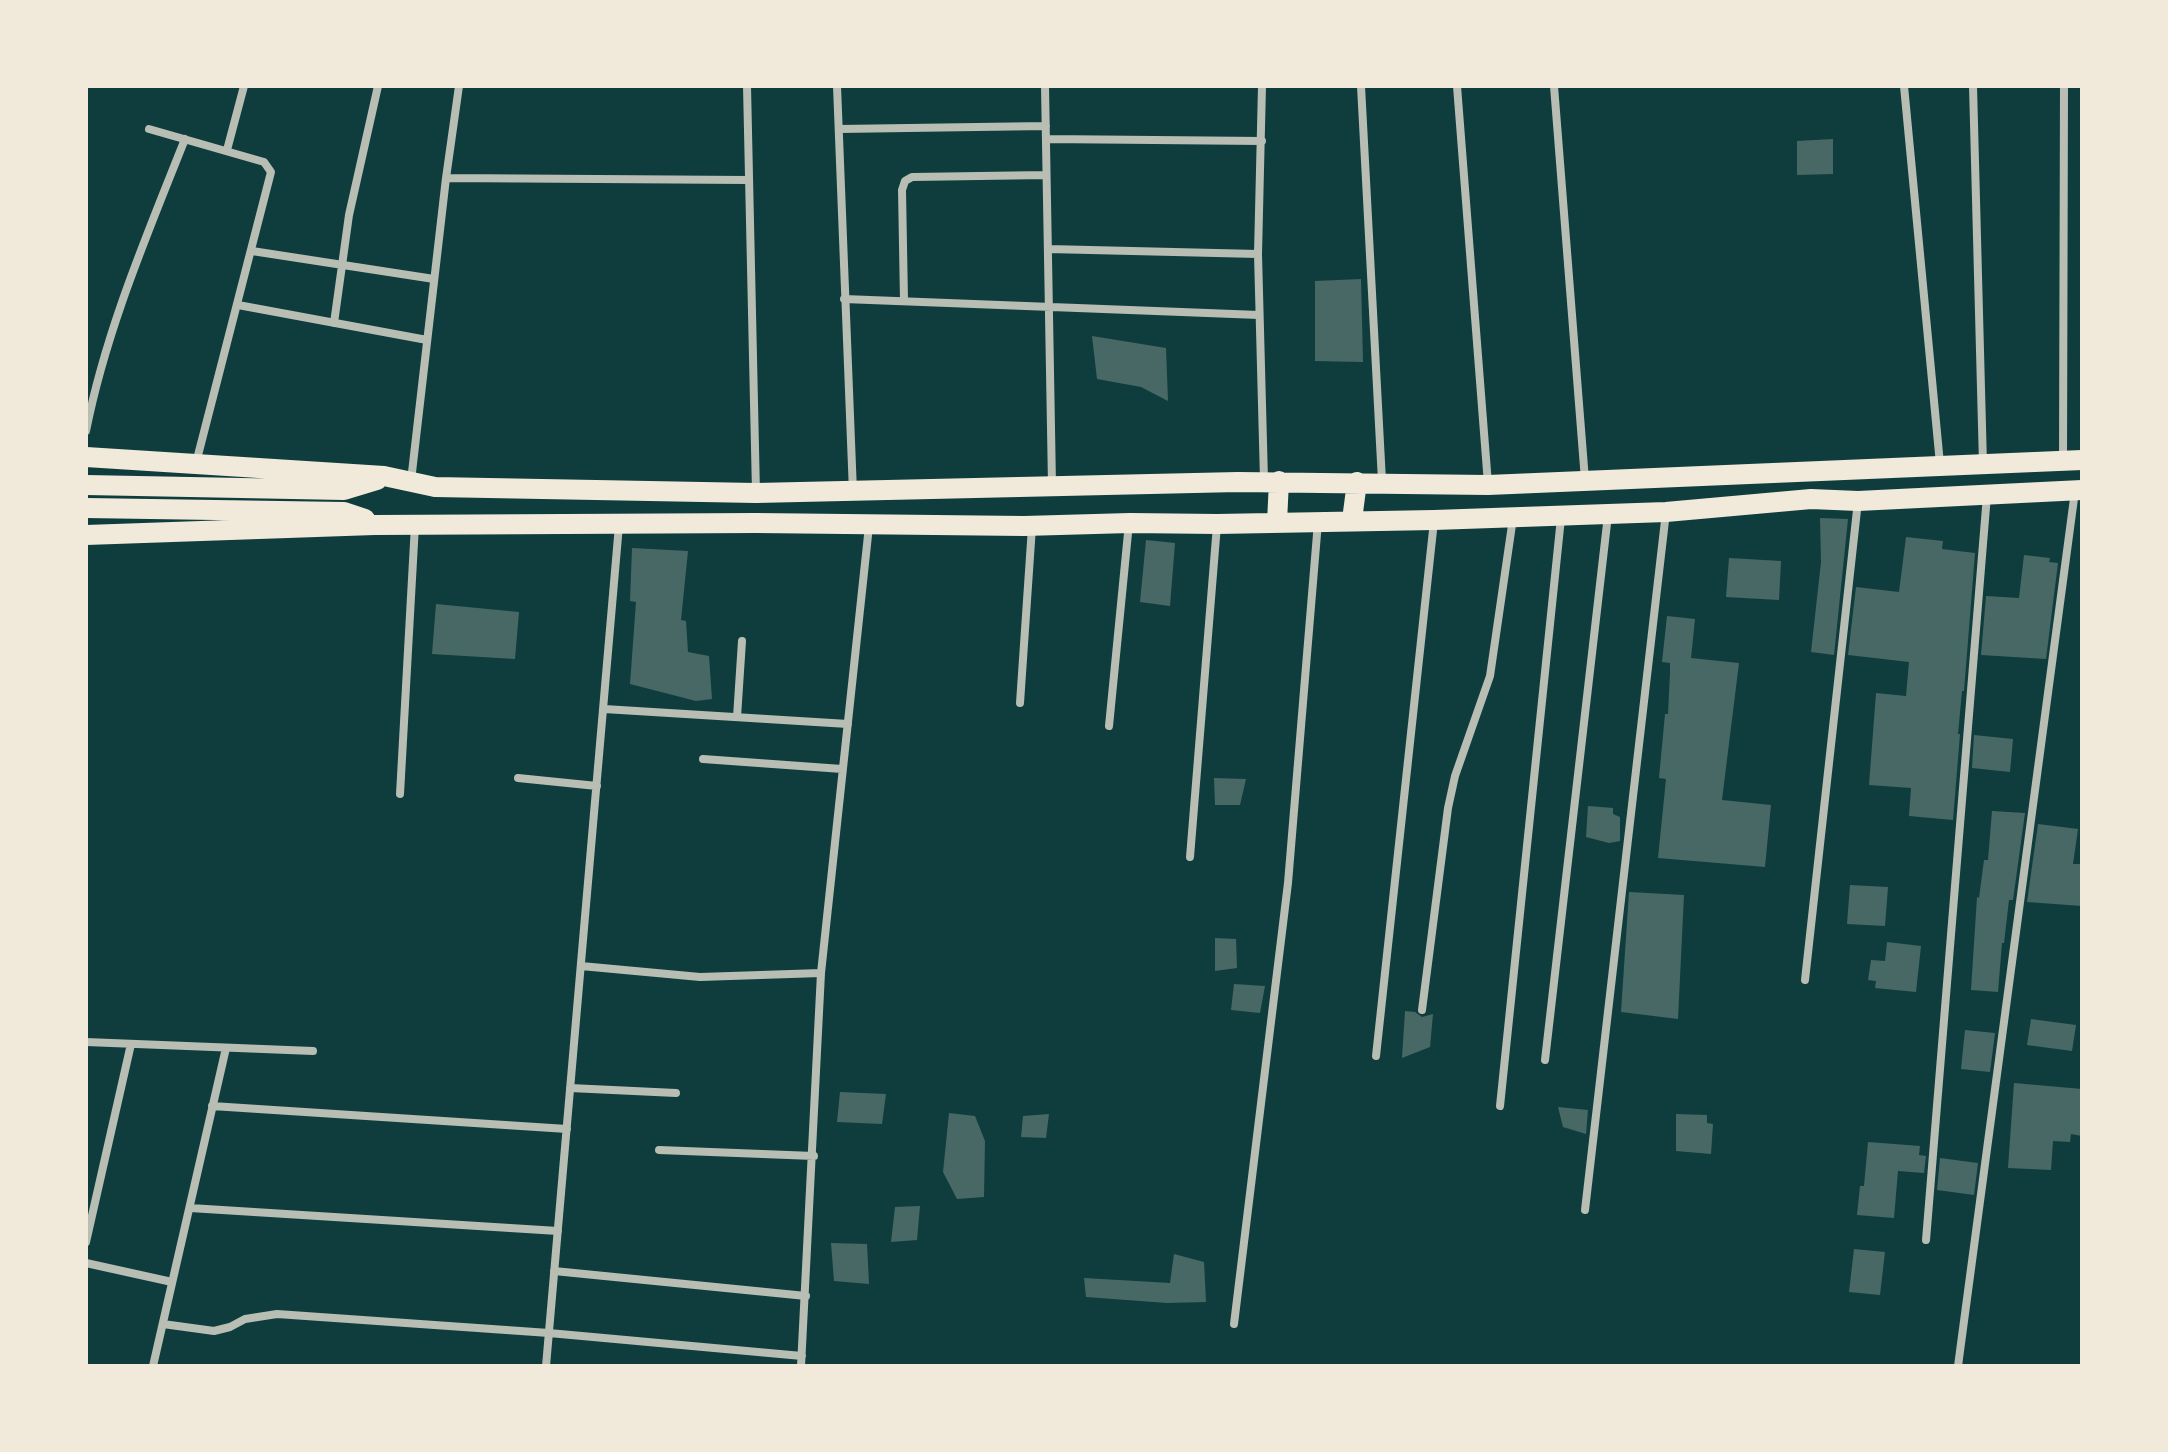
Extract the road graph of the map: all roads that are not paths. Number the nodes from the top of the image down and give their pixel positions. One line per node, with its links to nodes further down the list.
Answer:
1 (244, 86): 20 (street)
2 (378, 86): 27 (street)
3 (459, 86): 22 (street)
4 (747, 86): 23 (street)
5 (837, 86): 16 (street)
6 (1045, 86): 14 (street)
7 (1262, 86): 19 (street)
8 (1361, 86): 47 (street)
9 (1457, 86): 50 (street)
10 (1554, 86): 44 (street)
11 (1904, 86): 41 (street)
12 (1973, 86): 40 (street)
13 (2064, 86): 38 (street)
14 (1046, 126): 16 (street); 18 (street)
15 (149, 129): 17 (street)
16 (839, 129): 29 (street)
17 (185, 139): 20 (street); 36 (street)
18 (1046, 139): 19 (street); 21 (street)
19 (1262, 141): 26 (street)
20 (227, 150): 25 (street)
21 (1046, 175): 24 (street); 30 (street)
22 (446, 178): 23 (street); 28 (street)
23 (748, 180): 53 (street)
24 (1048, 249): 26 (street); 32 (street)
25 (252, 251): 27 (street); 31 (street)
26 (1258, 254): 33 (street)
27 (342, 265): 28 (street); 34 (street)
28 (434, 279): 35 (street)
29 (844, 299): 30 (street); 52 (street)
30 (904, 301): 32 (street)
31 (238, 305): 34 (street); 39 (street)
32 (1049, 307): 33 (street); 49 (street)
33 (1259, 315): 43 (street)
34 (334, 323): 35 (street)
35 (427, 340): 45 (street)
36 (86, 431)
37 (86, 457): 39 (highway)
38 (2072, 460): 40 (highway)
39 (196, 464): 42 (highway)
40 (1983, 464): 41 (highway)
41 (1940, 466): 44 (highway)
42 (384, 476): 45 (highway); 48 (highway)
43 (1271, 481): 46 (highway); 49 (highway); 64 (highway)
44 (1585, 481): 50 (highway)
45 (411, 482): 53 (highway)
46 (1357, 482): 47 (highway); 61 (highway)
47 (1382, 482): 50 (highway)
48 (86, 485)
49 (1052, 485): 52 (highway)
50 (1488, 485)
51 (2078, 490): 54 (highway); 117 (street)
52 (853, 492): 53 (highway)
53 (756, 493)
54 (1987, 494): 55 (highway); 105 (street)
55 (1858, 501): 57 (highway); 87 (street)
56 (86, 508): 69 (highway)
57 (1666, 512): 58 (highway); 103 (street)
58 (1608, 514): 59 (highway); 94 (street)
59 (1561, 515): 60 (highway); 98 (street)
60 (1513, 517): 62 (highway); 88 (street)
61 (1352, 520): 62 (highway); 63 (highway)
62 (1434, 520): 93 (street)
63 (1318, 521): 64 (highway); 112 (street)
64 (1277, 522): 68 (highway)
65 (1130, 523): 68 (highway); 71 (highway); 78 (street)
66 (619, 524): 67 (highway); 70 (highway); 75 (street)
67 (869, 524): 71 (highway); 77 (street)
68 (1217, 524): 84 (street)
69 (374, 525): 70 (highway); 72 (highway)
70 (415, 525): 83 (street)
71 (1032, 526): 74 (street)
72 (86, 535)
73 (742, 641): 76 (street)
74 (1020, 703)
75 (604, 709): 76 (street); 82 (street)
76 (737, 717): 77 (street)
77 (848, 724): 80 (street)
78 (1109, 726)
79 (703, 759): 80 (street)
80 (842, 769): 86 (street)
81 (518, 778): 82 (street)
82 (597, 786): 85 (street)
83 (400, 794)
84 (1190, 857)
85 (581, 966): 86 (street); 95 (street)
86 (821, 973): 101 (street)
87 (1805, 980)
88 (1422, 1010)
89 (86, 1042): 90 (street)
90 (131, 1044): 91 (street); 106 (street)
91 (226, 1048): 92 (street); 97 (street)
92 (313, 1051)
93 (1376, 1056)
94 (1545, 1060)
95 (570, 1088): 96 (street); 99 (street)
96 (676, 1093)
97 (212, 1106): 99 (street); 102 (street)
98 (1500, 1106)
99 (567, 1129): 104 (street)
100 (659, 1150): 101 (street)
101 (814, 1156): 110 (street)
102 (190, 1208): 104 (street); 109 (street)
103 (1585, 1210)
104 (558, 1231): 108 (street)
105 (1926, 1240)
106 (86, 1242)
107 (86, 1263): 109 (street)
108 (554, 1271): 110 (street); 113 (street)
109 (172, 1282): 111 (street)
110 (806, 1296): 114 (street)
111 (163, 1324): 113 (street); 115 (street)
112 (1234, 1324)
113 (549, 1333): 114 (street); 116 (street)
114 (802, 1361)
115 (153, 1366)
116 (546, 1366)
117 (1958, 1366)

